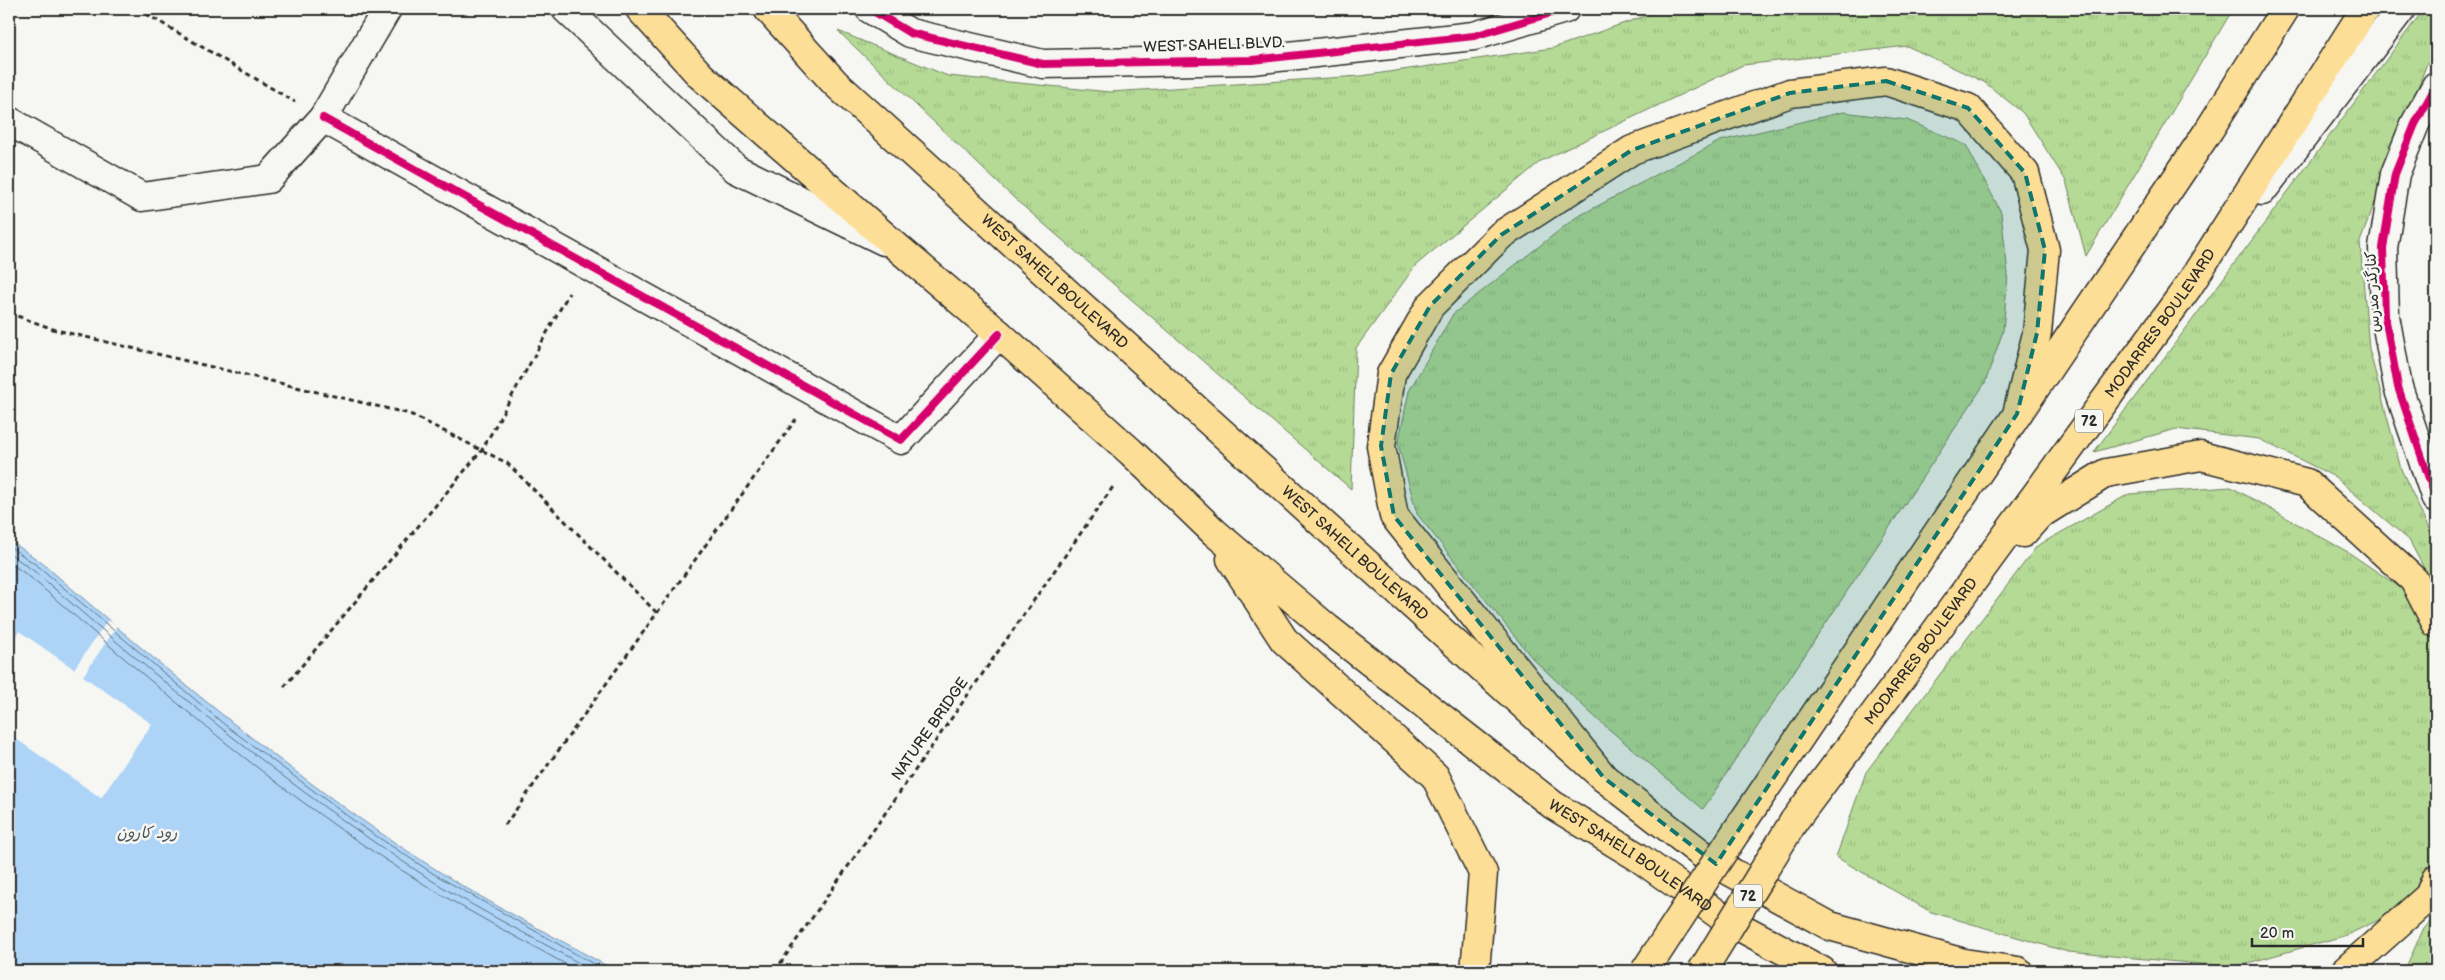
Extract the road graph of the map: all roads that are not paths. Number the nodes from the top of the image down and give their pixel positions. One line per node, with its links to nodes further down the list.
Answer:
1 (387, 9): 11 (street)
2 (566, 9): 13 (street)
3 (640, 9): 13 (main road, WEST SAHELI BOULEVARD)
4 (768, 9): 21 (main road, WEST SAHELI BOULEVARD)
5 (870, 9): 6 (street, WEST SAHELI BLVD.)
6 (1565, 9)
7 (2285, 9): 16 (main road)
8 (2365, 9): 14 (main road, MODARRES BOULEVARD / 72)
9 (2402, 9): 14 (street)
10 (2436, 86): 17 (street, کنارگذر مدرس)
11 (323, 118): 12 (street); 15 (street)
12 (9, 121)
13 (897, 248): 15 (main road, WEST SAHELI BOULEVARD)
14 (2188, 287): 20 (main road, MODARRES BOULEVARD / 72)
15 (999, 334): 18 (main road, WEST SAHELI BOULEVARD)
16 (2018, 414): 21 (main road); 24 (main road, bridge)
17 (2436, 499)
18 (1214, 532): 23 (main road); 26 (main road, WEST SAHELI BOULEVARD)
19 (2436, 624): 20 (main road)
20 (1920, 654): 25 (main road, MODARRES BOULEVARD / 72, bridge)
21 (1604, 778): 27 (main road, WEST SAHELI BOULEVARD)
22 (2436, 879): 28 (main road)
23 (1475, 971)
24 (1645, 971)
25 (1702, 971)
26 (1822, 971)
27 (2018, 971)
28 (2345, 971)

